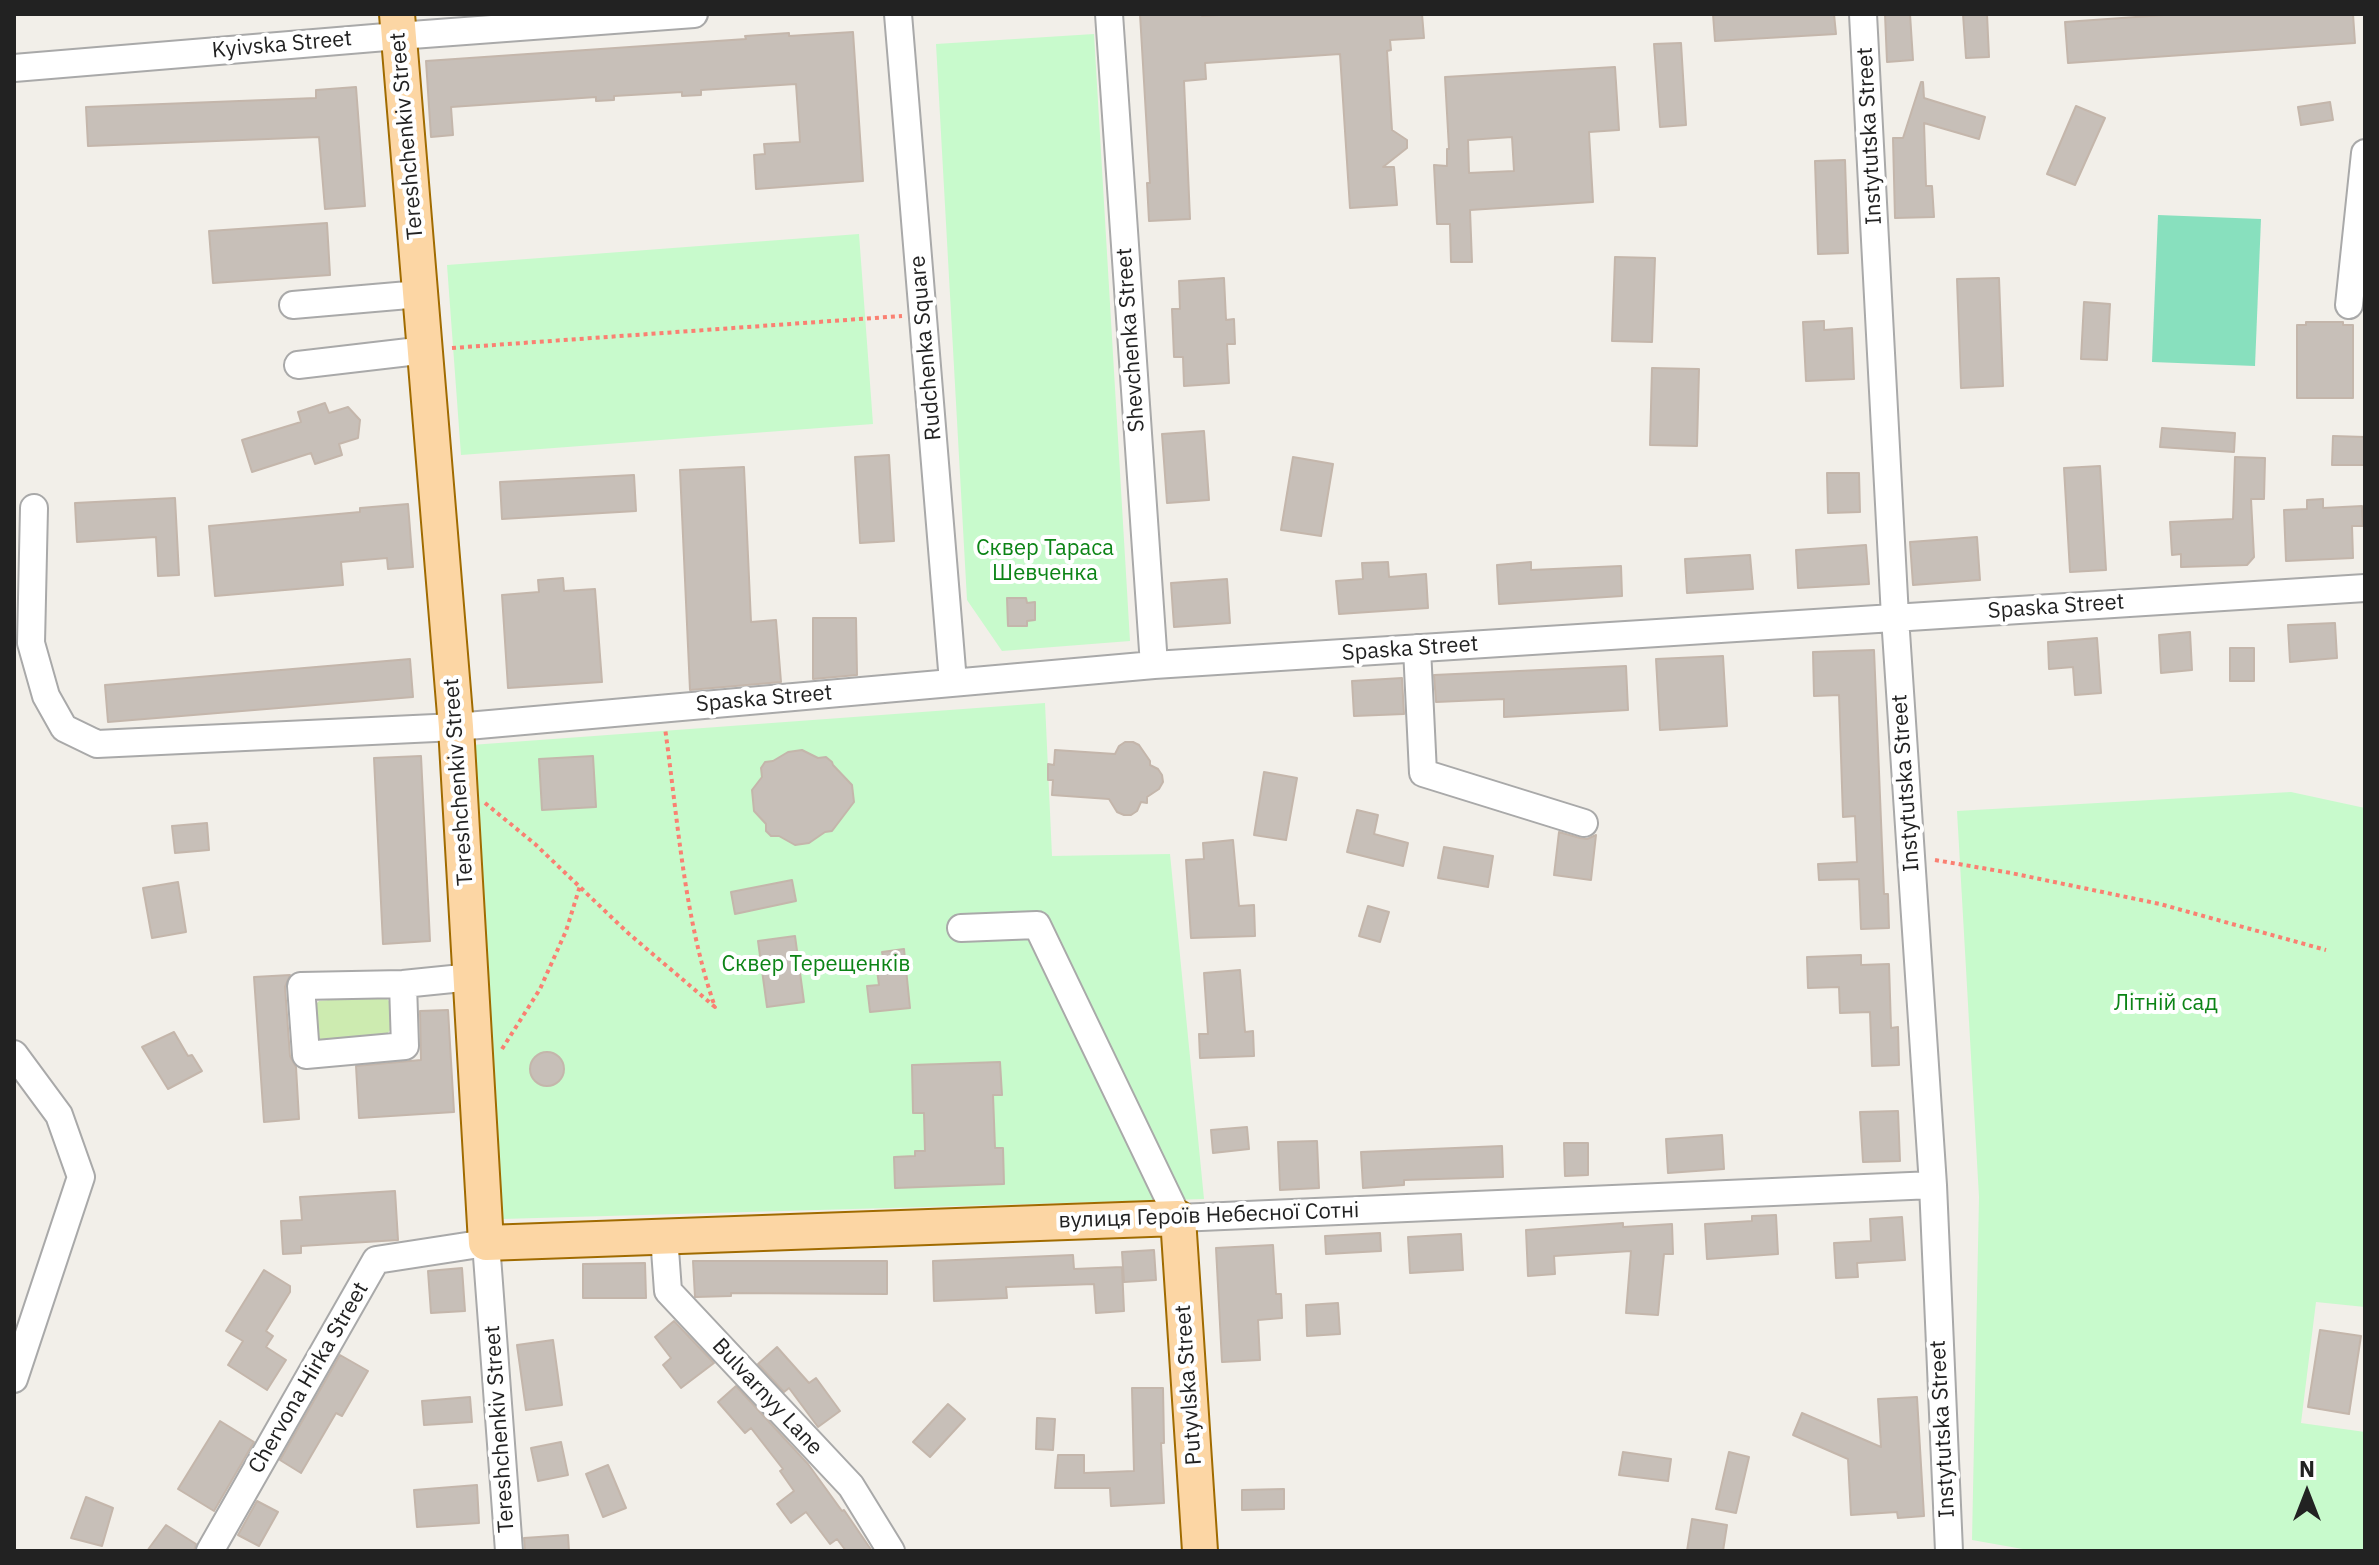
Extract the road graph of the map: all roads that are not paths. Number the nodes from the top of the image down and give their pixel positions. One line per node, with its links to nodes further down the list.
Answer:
1 (694, 14): 5 (street, Kyivska Street)
2 (898, 14): 18 (street, Rudchenka Square)
3 (1109, 14): 17 (street, Shevchenka Street)
4 (1863, 14): 15 (street, Instytutska Street)
5 (398, 25): 6 (street, Kyivska Street); 8 (main road, Tereshchenkiv Street)
6 (14, 68)
7 (2365, 153): 10 (street)
8 (420, 294): 9 (street); 11 (main road, Tereshchenkiv Street)
9 (293, 305)
10 (2349, 305)
11 (426, 350): 12 (street); 19 (main road, Tereshchenkiv Street)
12 (298, 365)
13 (34, 508): 19 (street, Spaska Street)
14 (2365, 588): 15 (street, Spaska Street)
15 (1895, 617): 16 (street, Spaska Street); 25 (street, Instytutska Street)
16 (1417, 648): 17 (street, Spaska Street); 20 (street)
17 (1154, 665): 18 (street, Spaska Street)
18 (953, 682): 19 (street, Spaska Street)
19 (456, 727): 22 (main road, Tereshchenkiv Street)
20 (1584, 823)
21 (961, 928): 26 (street)
22 (472, 977): 23 (street); 28 (main road, Tereshchenkiv Street)
23 (403, 984): 23 (street)
24 (14, 1054): 29 (street)
25 (1933, 1185): 26 (street, вулиця Героїв Небесної Сотні); 30 (street, Instytutska Street)
26 (1178, 1218): 27 (main road, вулиця Героїв Небесної Сотні); 34 (main road, Putyvlska Street)
27 (664, 1236): 28 (main road, вулиця Героїв Небесної Сотні); 33 (street, Bulvarnyy Lane)
28 (486, 1243): 31 (street, Chervona Hirka Street); 32 (street, Tereshchenkiv Street)
29 (14, 1379)
30 (1949, 1546)
31 (210, 1551)
32 (509, 1551)
33 (891, 1551)
34 (1200, 1551)

